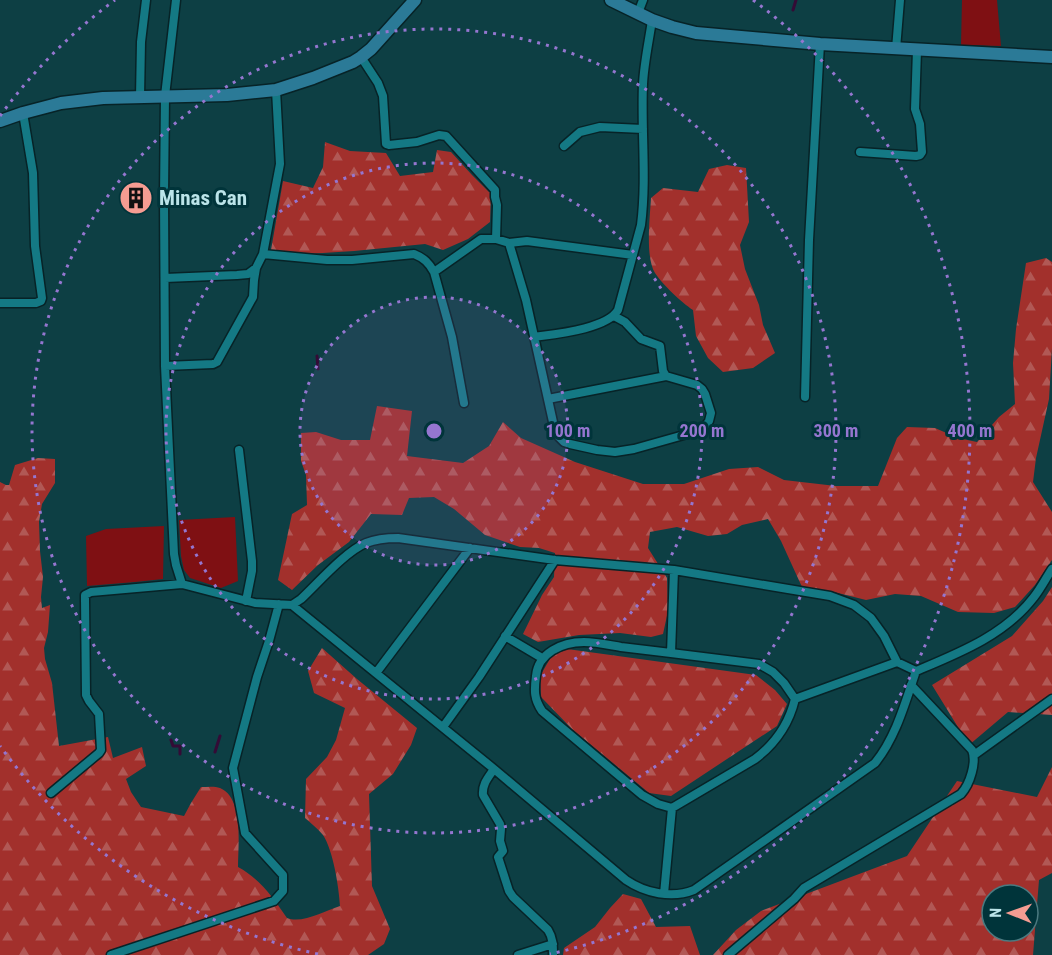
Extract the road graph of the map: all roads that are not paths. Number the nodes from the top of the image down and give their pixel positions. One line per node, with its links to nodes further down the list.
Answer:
1 (146, 0): 16 (street)
2 (176, 0): 15 (street)
3 (415, 0): 12 (main road)
4 (611, 0): 7 (main road)
5 (643, 0): 7 (street)
6 (900, 0): 10 (street)
7 (638, 13): 8 (main road)
8 (652, 20): 9 (main road); 19 (street)
9 (820, 44): 10 (main road); 34 (street)
10 (896, 49): 11 (main road)
11 (917, 50): 13 (main road); 21 (street)
12 (361, 57): 14 (main road); 22 (street)
13 (1052, 57)
14 (276, 90): 15 (main road); 24 (street)
15 (165, 96): 16 (main road); 28 (street)
16 (140, 97): 17 (main road)
17 (23, 113): 18 (main road); 29 (street)
18 (0, 121)
19 (643, 129): 20 (street); 25 (street)
20 (564, 146)
21 (860, 152)
22 (496, 239): 23 (street); 27 (street)
23 (509, 243): 25 (street); 31 (street)
24 (264, 254): 26 (street); 27 (street)
25 (633, 255): 30 (street)
26 (256, 268): 28 (street); 32 (street)
27 (434, 272): 36 (street)
28 (165, 278): 32 (street)
29 (0, 303)
30 (614, 316): 31 (street); 33 (street)
31 (534, 337): 35 (street)
32 (165, 366): 42 (street)
33 (666, 376): 35 (street); 35 (street)
34 (805, 397)
35 (548, 399)
36 (464, 403)
37 (239, 450): 43 (street)
38 (470, 548): 39 (street); 45 (street); 51 (street)
39 (555, 560): 41 (street); 46 (street)
40 (1052, 569): 50 (street)
41 (674, 570): 47 (street); 49 (street)
42 (182, 584): 43 (street); 58 (street)
43 (246, 601): 44 (street)
44 (279, 604): 45 (street); 62 (street)
45 (292, 605): 51 (street)
46 (505, 636): 48 (street); 55 (street)
47 (672, 653): 48 (street); 53 (street)
48 (542, 658): 59 (street)
49 (897, 662): 50 (street); 53 (street)
50 (915, 671): 52 (street)
51 (376, 673): 55 (street)
52 (911, 685): 56 (street); 60 (street)
53 (795, 699): 59 (street)
54 (1052, 699): 56 (street)
55 (443, 727): 57 (street)
56 (974, 755): 65 (street)
57 (494, 769): 60 (street); 61 (street)
58 (51, 793)
59 (672, 808): 60 (street)
60 (664, 894)
61 (553, 944): 63 (street); 64 (street)
62 (111, 955)
63 (518, 955)
64 (553, 955)
65 (729, 955)

